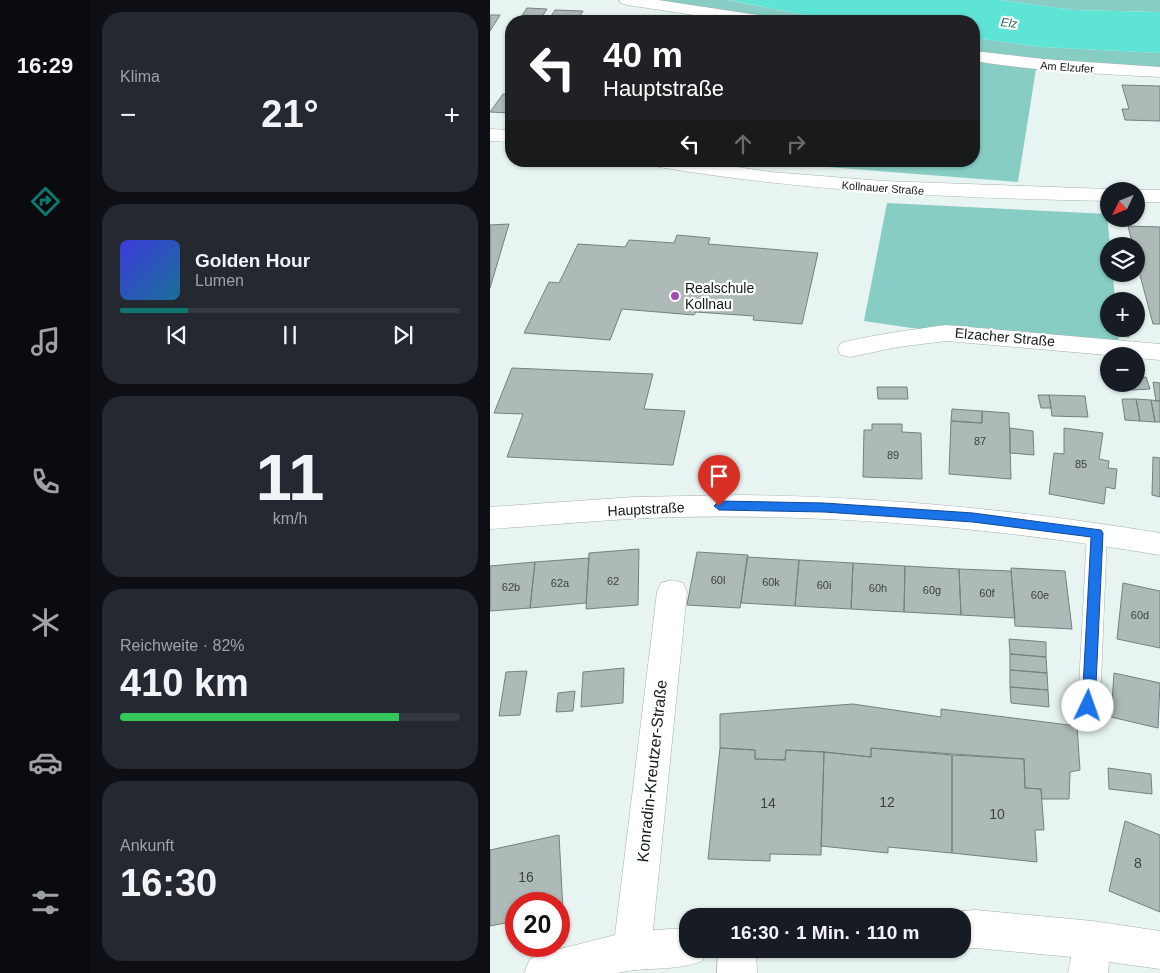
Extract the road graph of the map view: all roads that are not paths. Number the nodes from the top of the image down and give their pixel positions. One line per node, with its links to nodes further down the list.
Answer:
1 (626, 0): 2 (street)
2 (634, 0): 3 (street)
3 (727, 15)
4 (980, 57): 5 (street, Am Elzufer)
5 (1160, 72)
6 (490, 135): 7 (street)
7 (505, 136)
8 (690, 167): 9 (street, Kollnauer Straße)
9 (1100, 195)
10 (1145, 196): 11 (street)
11 (1160, 196)
12 (850, 349): 13 (street, Elzacher Straße)
13 (1160, 352)
14 (490, 518): 15 (street, Hauptstraße)
15 (1097, 533): 16 (street, Hauptstraße); 18 (lane)
16 (1160, 544)
17 (672, 592): 21 (street, Konradin-Kreutzer-Straße)
18 (1088, 706)
19 (971, 929): 23 (street)
20 (679, 948): 21 (street)
21 (632, 950): 25 (street)
22 (1160, 950): 23 (street)
23 (1091, 957)
24 (737, 958): 26 (street)
25 (544, 973)
26 (737, 973)

